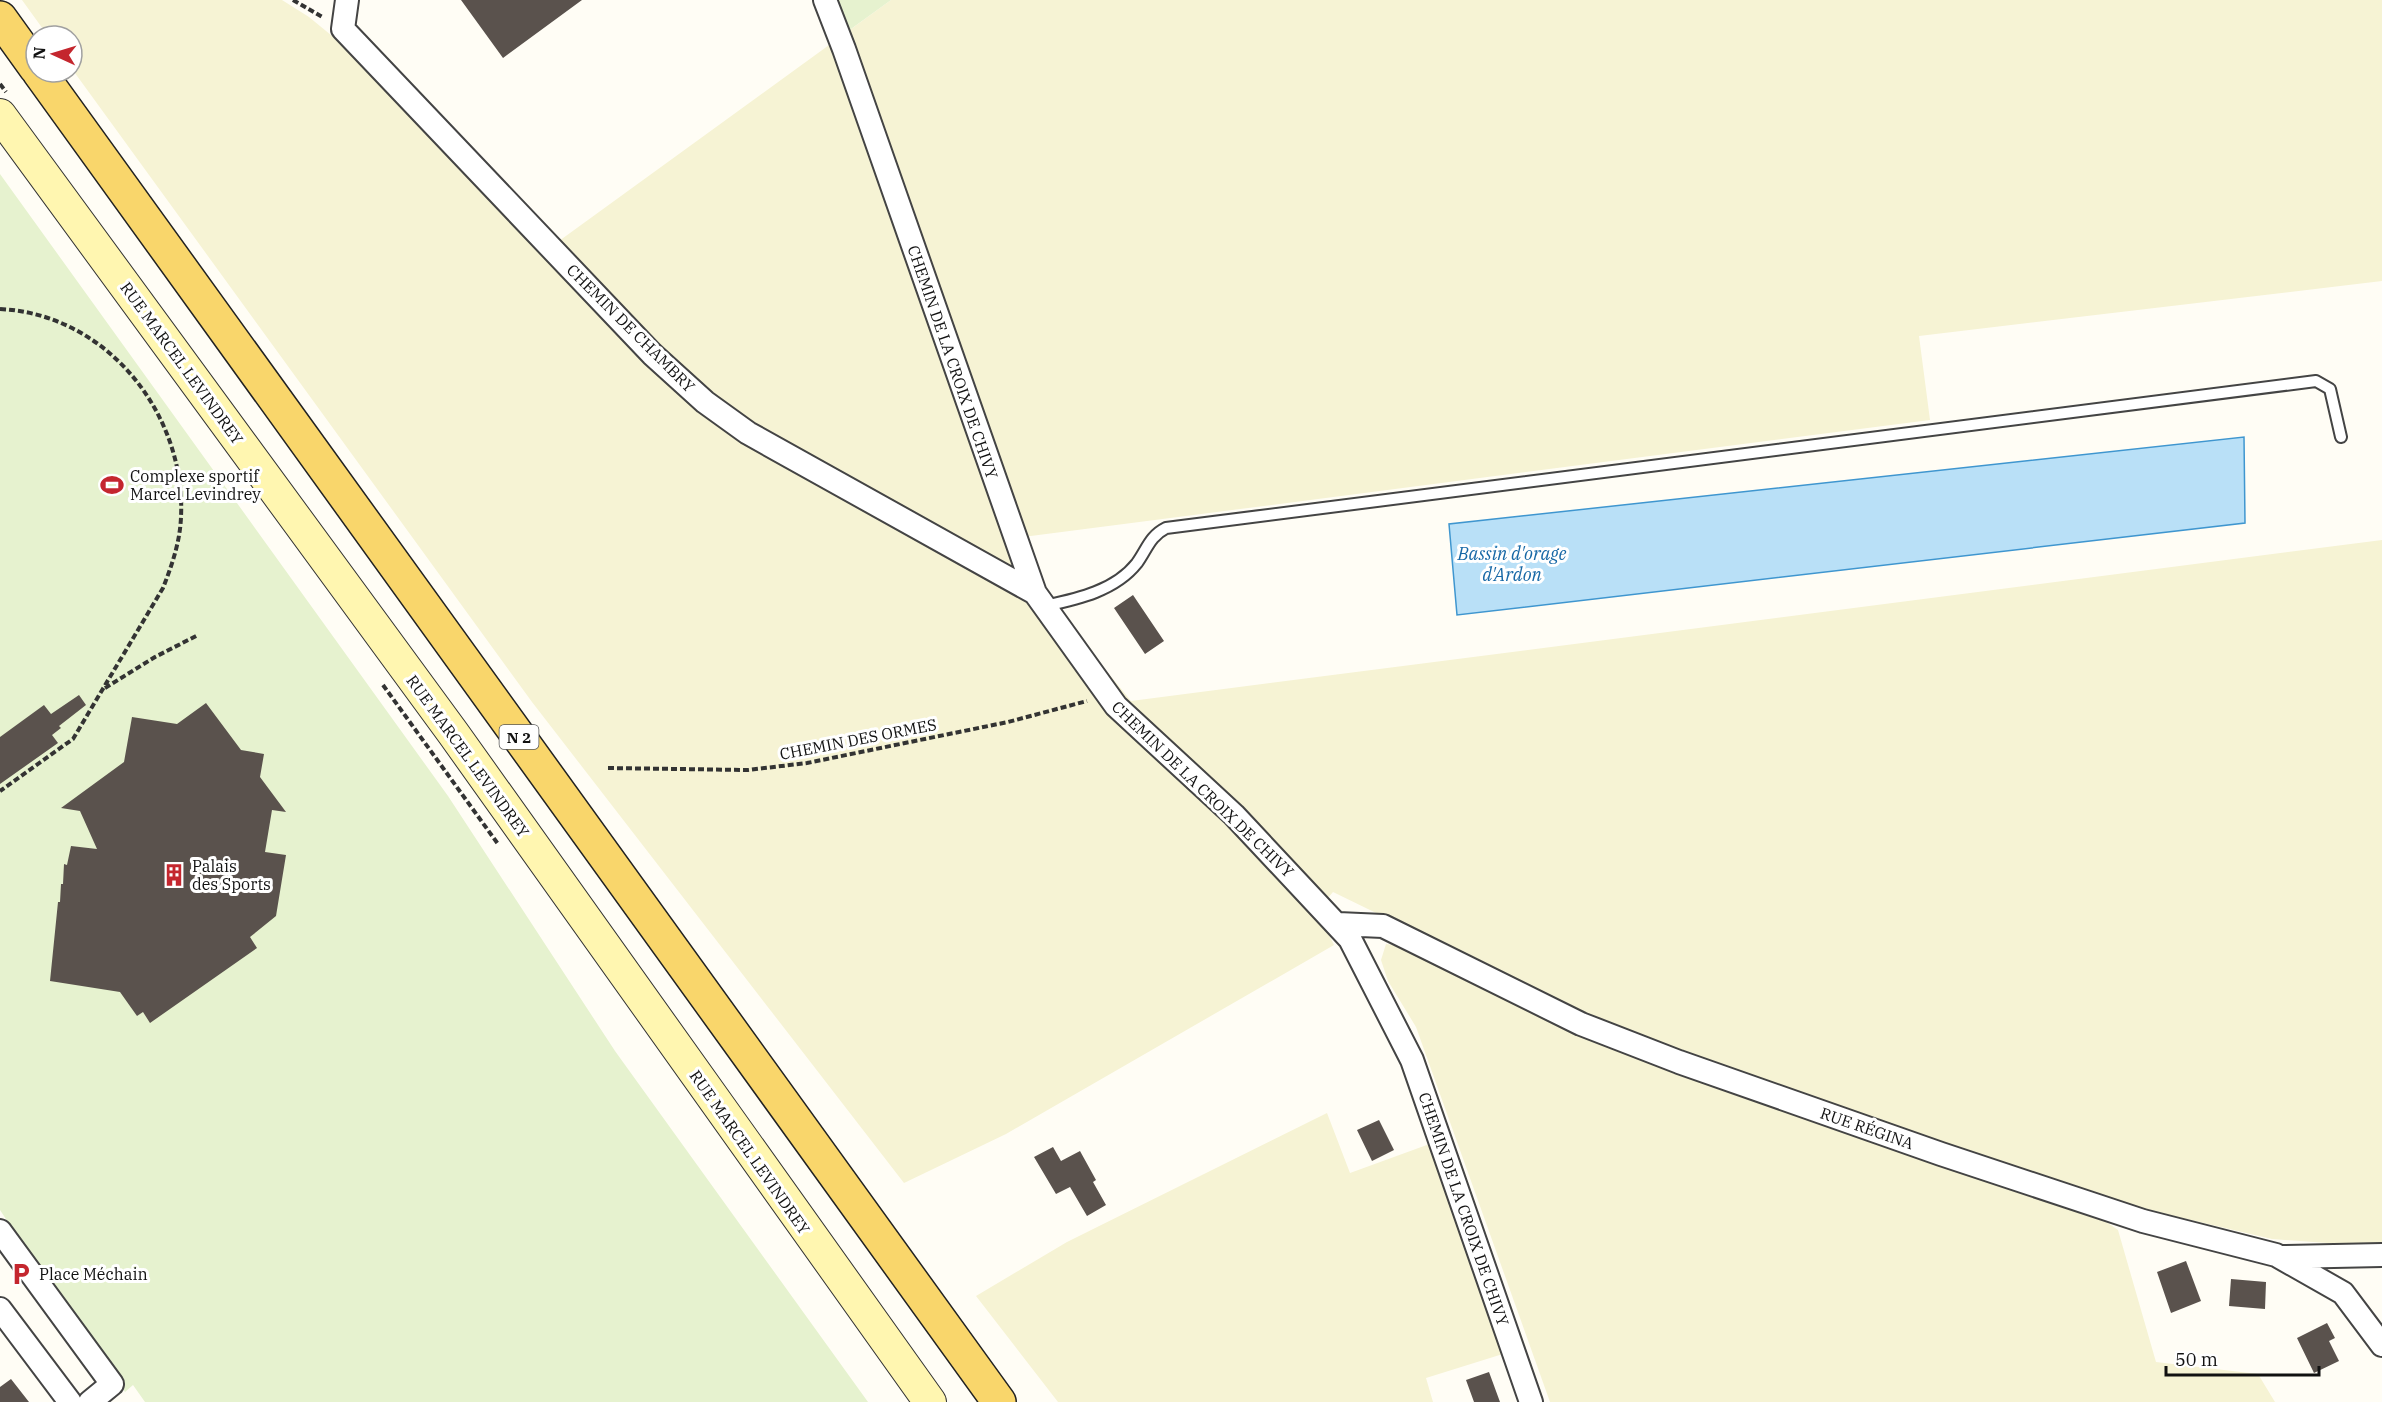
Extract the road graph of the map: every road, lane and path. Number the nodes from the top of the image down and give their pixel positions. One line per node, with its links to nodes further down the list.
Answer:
1 (293, 0): 5 (path)
2 (347, 0): 5 (street)
3 (825, 0): 11 (street, CHEMIN DE LA CROIX DE CHIVY)
4 (0, 18): 6 (main road)
5 (343, 29): 11 (street, CHEMIN DE CHAMBRY)
6 (24, 51)
7 (48, 84): 28 (main road, N 2)
8 (0, 115): 27 (street, RUE MARCEL LEVINDREY)
9 (0, 309): 14 (path)
10 (2341, 437): 11 (lane)
11 (1040, 600): 15 (street, CHEMIN DE LA CROIX DE CHIVY)
12 (198, 635): 14 (path)
13 (381, 682): 18 (path)
14 (102, 690): 17 (path)
15 (1108, 696): 16 (path, CHEMIN DES ORMES); 19 (street, CHEMIN DE LA CROIX DE CHIVY)
16 (608, 768)
17 (0, 791)
18 (498, 845)
19 (1338, 924): 22 (street, RUE RÉGINA); 29 (street, CHEMIN DE LA CROIX DE CHIVY)
20 (0, 1231): 26 (street)
21 (2382, 1255): 22 (street)
22 (2279, 1257): 24 (street, RUE RÉGINA)
23 (0, 1309): 25 (street)
24 (2382, 1346)
25 (70, 1402)
26 (90, 1402)
27 (930, 1402)
28 (999, 1402)
29 (1532, 1402)

